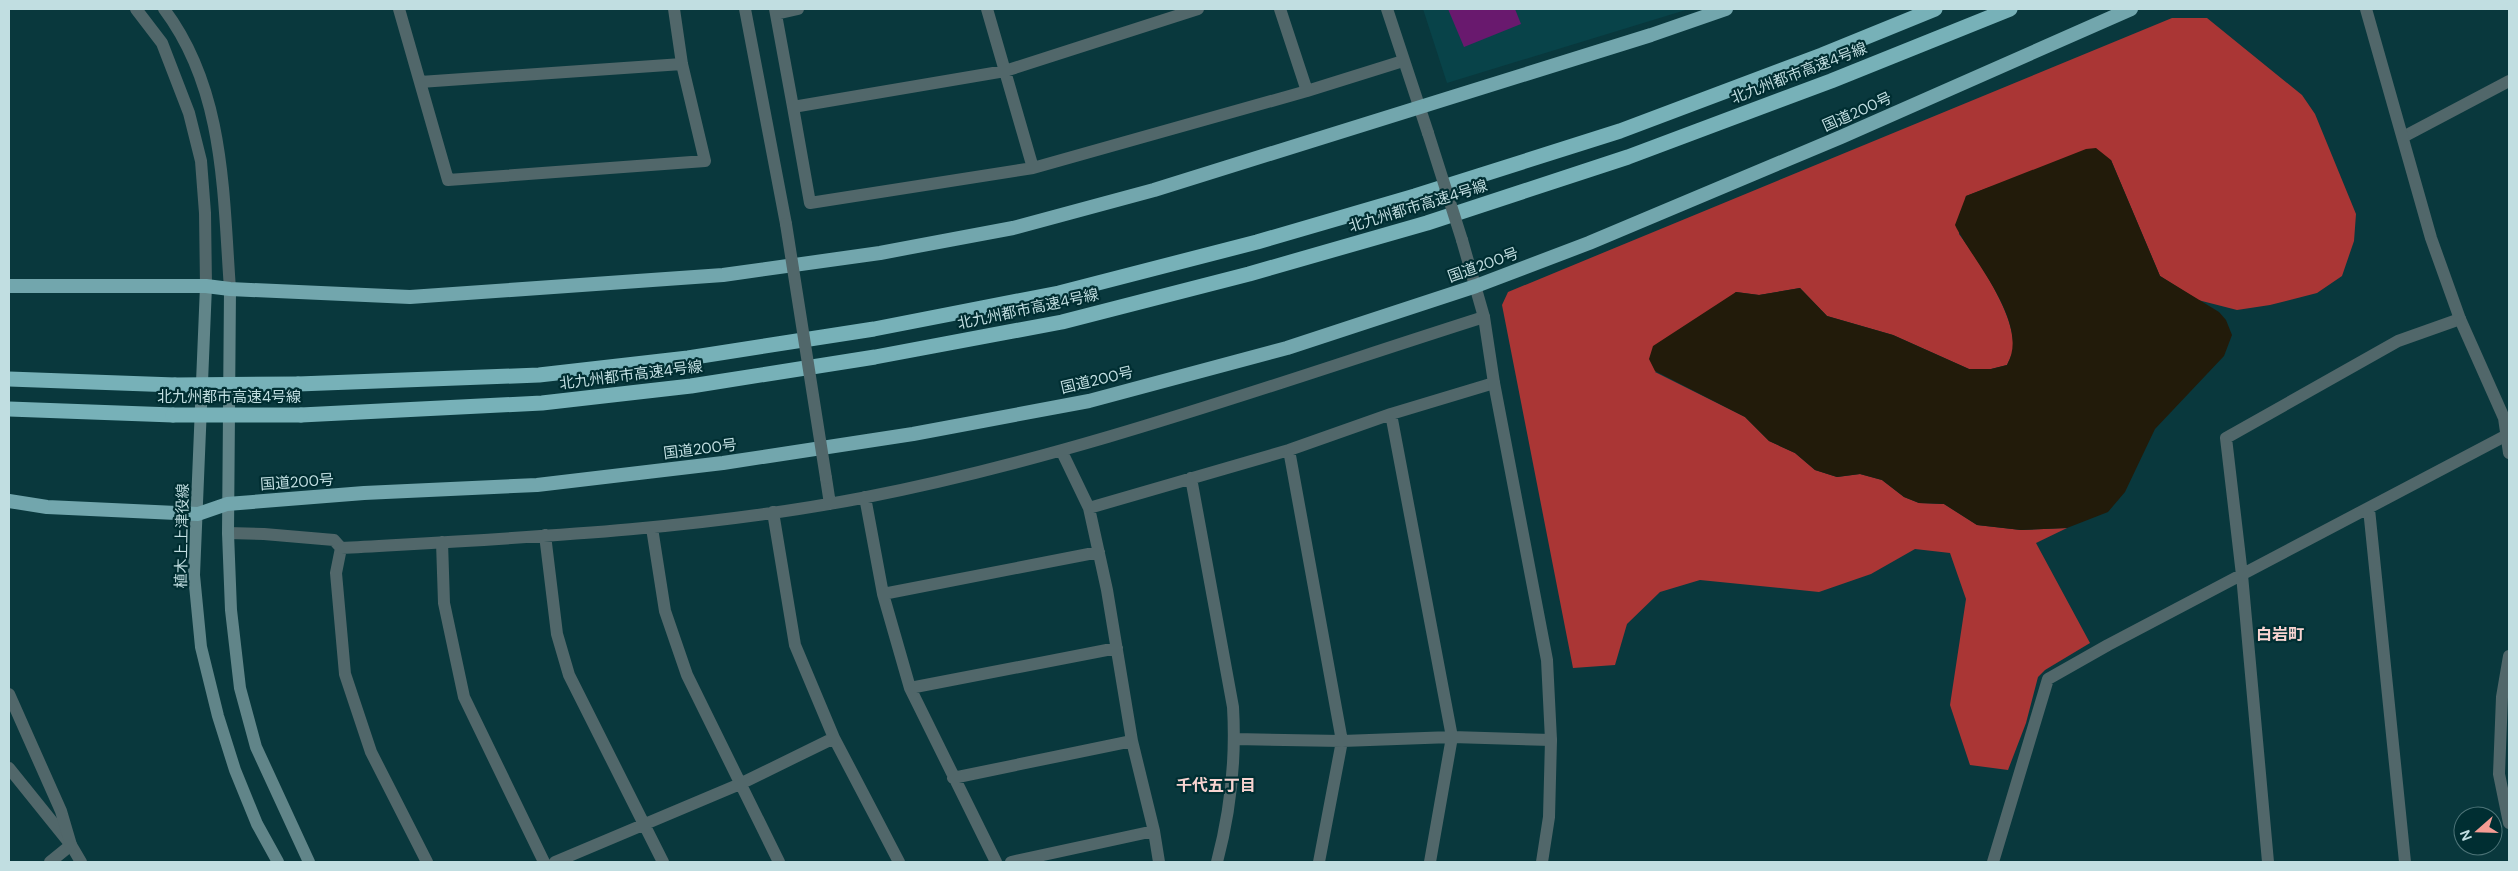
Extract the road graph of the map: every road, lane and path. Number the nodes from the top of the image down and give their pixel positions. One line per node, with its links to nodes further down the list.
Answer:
1 (136, 9): 28 (street)
2 (164, 9): 30 (street)
3 (399, 9): 21 (street)
4 (674, 9): 18 (street)
5 (745, 9): 45 (street, bridge)
6 (798, 9): 16 (street)
7 (987, 9): 19 (street)
8 (1198, 9): 19 (street)
9 (1280, 9): 22 (street)
10 (1387, 9): 17 (street)
11 (1726, 9): 24 (highway)
12 (1935, 9): 33 (highway, 北九州都市高速4号線, bridge)
13 (2010, 9): 35 (highway, 北九州都市高速4号線, bridge)
14 (2131, 9): 29 (highway, 国道200号)
15 (2366, 9): 25 (street)
16 (776, 11): 23 (street)
17 (1403, 61): 22 (street); 24 (street)
18 (682, 64): 21 (street); 21 (street)
19 (1005, 72): 23 (street); 26 (street)
20 (2509, 81): 25 (street)
21 (420, 82)
22 (1307, 91): 26 (street)
23 (793, 107): 26 (street)
24 (1419, 107): 29 (street, bridge); 30 (highway)
25 (2403, 137): 32 (street)
26 (1033, 168)
27 (9, 286): 28 (highway)
28 (206, 286): 30 (highway); 49 (main road, 植木上上津役線)
29 (1476, 286): 31 (street); 44 (highway, 国道200号)
30 (230, 289): 44 (main road)
31 (1484, 317): 34 (street); 39 (street)
32 (2460, 319): 37 (street); 56 (street)
33 (9, 379)
34 (1494, 383): 36 (street); 65 (street)
35 (9, 410)
36 (1391, 414): 38 (street); 62 (street)
37 (2507, 433): 40 (street); 47 (street)
38 (1289, 450): 41 (street); 67 (street)
39 (1062, 452): 42 (street); 46 (street)
40 (2509, 454)
41 (1191, 478): 46 (street); 64 (street)
42 (865, 498): 45 (street); 57 (street)
43 (9, 501): 49 (highway, 国道200号)
44 (227, 504): 49 (highway, 国道200号); 51 (main road)
45 (830, 504): 48 (street)
46 (1089, 508): 55 (street)
47 (2369, 509): 56 (street); 94 (street)
48 (773, 512): 50 (street); 63 (street)
49 (198, 514): 77 (main road, 植木上上津役線)
50 (652, 528): 52 (street); 70 (street)
51 (228, 533): 54 (street); 78 (main road)
52 (545, 535): 53 (street); 72 (street)
53 (442, 542): 54 (street); 80 (street)
54 (340, 548): 79 (street)
55 (1099, 552): 57 (street); 58 (street)
56 (2242, 574): 92 (street); 93 (street)
57 (883, 594): 60 (street)
58 (1117, 648): 60 (street); 66 (street)
59 (2509, 656): 71 (street)
60 (910, 688): 69 (street)
61 (9, 694): 74 (street)
62 (1452, 737): 65 (street); 67 (street); 90 (street)
63 (834, 738): 70 (street); 84 (street)
64 (1235, 739): 67 (street); 88 (street)
65 (1552, 740): 91 (street)
66 (1132, 741): 69 (street); 73 (street)
67 (1342, 742): 89 (street)
68 (9, 768): 74 (street)
69 (953, 778): 85 (street)
70 (740, 784): 72 (street); 83 (street)
71 (2509, 822)
72 (643, 825): 81 (street); 82 (street)
73 (1154, 831): 86 (street); 87 (street)
74 (71, 845): 75 (street); 76 (street)
75 (50, 862)
76 (81, 862)
77 (278, 862)
78 (309, 862)
79 (427, 862)
80 (544, 862)
81 (555, 862)
82 (663, 862)
83 (779, 862)
84 (899, 862)
85 (996, 862)
86 (1011, 862)
87 (1159, 862)
88 (1217, 862)
89 (1319, 862)
90 (1430, 862)
91 (1542, 862)
92 (1993, 862)
93 (2268, 862)
94 (2405, 862)

